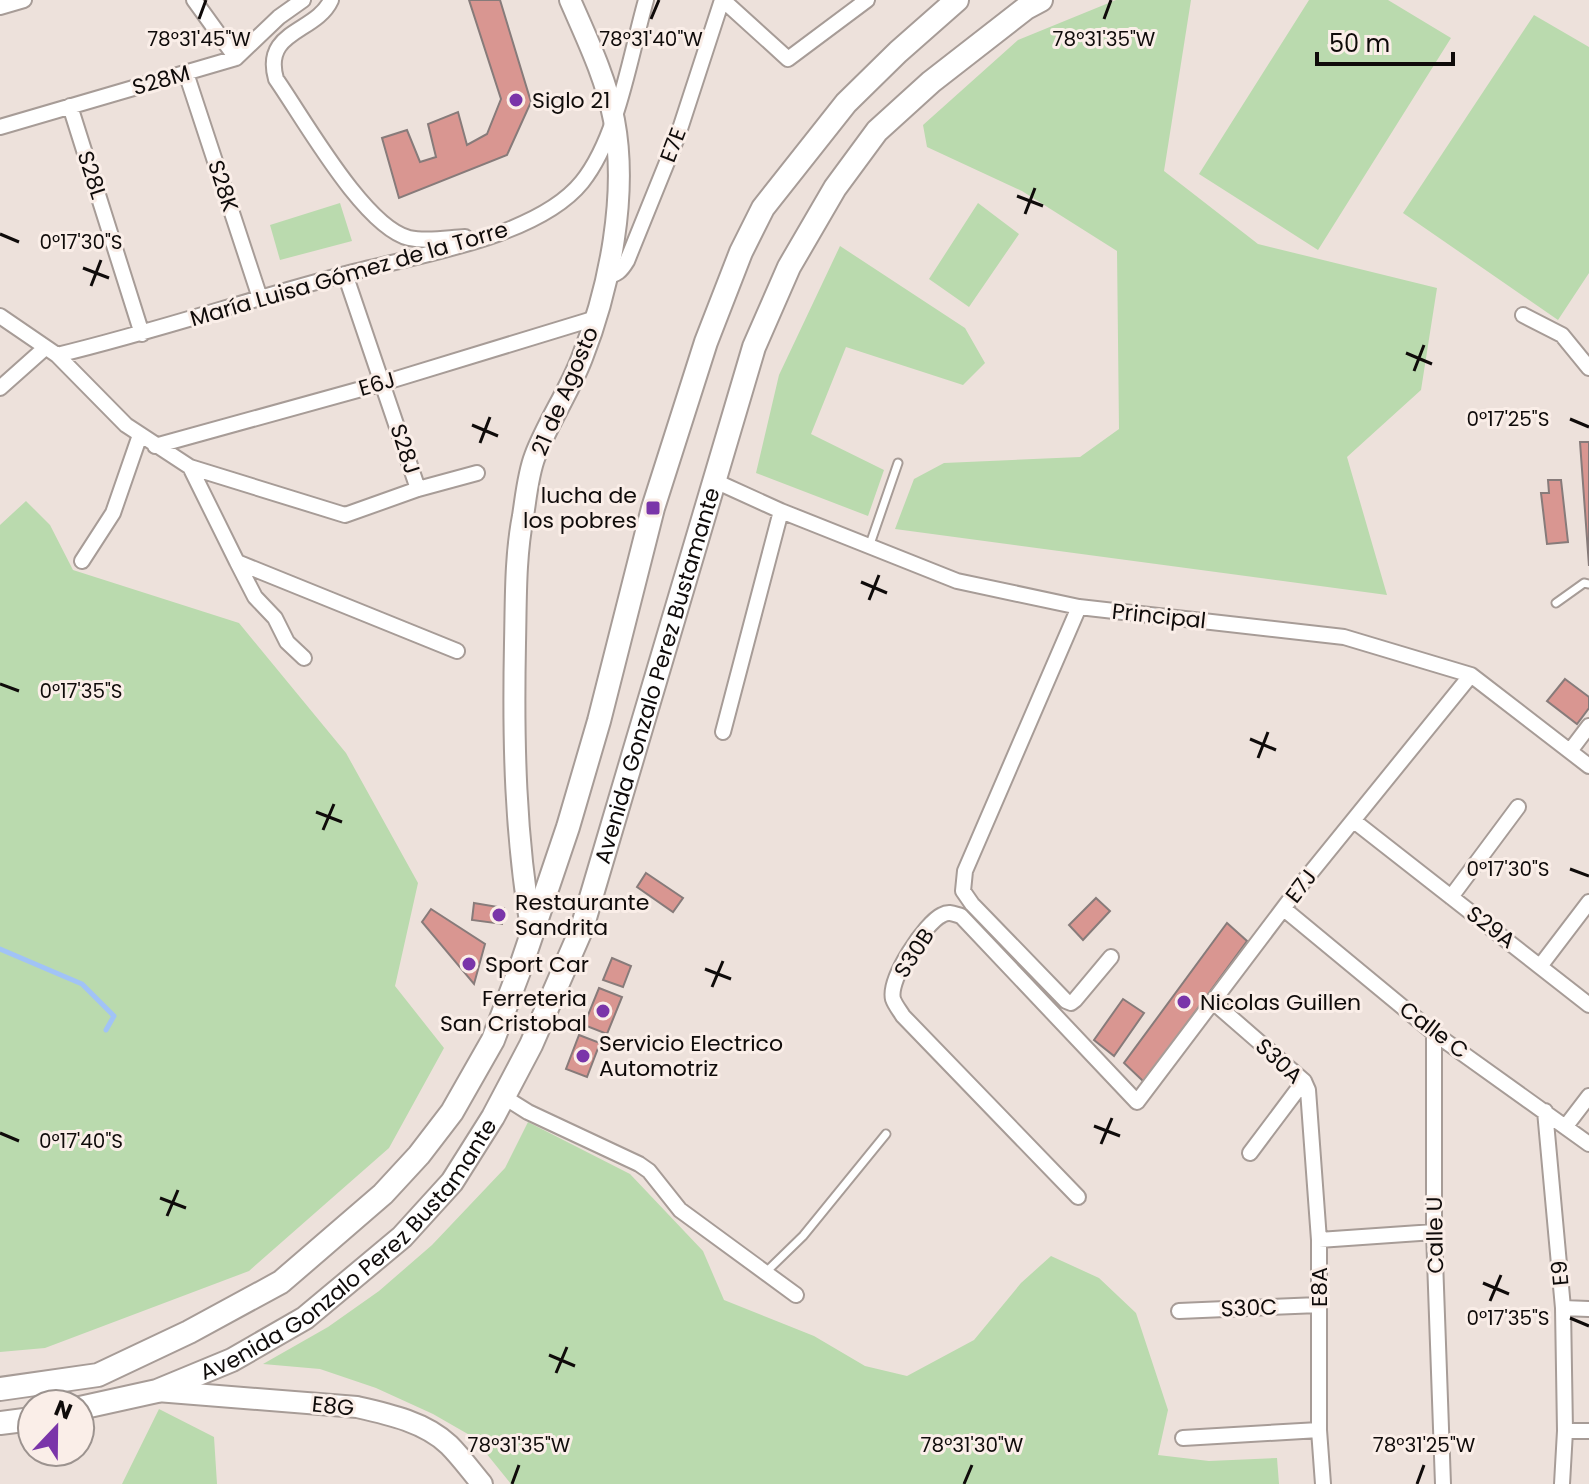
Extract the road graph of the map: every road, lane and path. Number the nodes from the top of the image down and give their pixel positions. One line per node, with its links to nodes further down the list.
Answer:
1 (24, 0): 11 (street)
2 (194, 0): 12 (street)
3 (303, 0): 12 (street, S28M)
4 (331, 0): 17 (street)
5 (570, 0): 15 (street, 21 de Agosto)
6 (646, 0): 15 (street, María Luisa Gómez de la Torre)
7 (722, 0): 8 (street); 19 (street, E7E)
8 (867, 0)
9 (957, 0): 55 (main road, Avenida Gonzalo Perez Bustamante)
10 (1041, 0): 34 (main road, Avenida Gonzalo Perez Bustamante)
11 (0, 7)
12 (236, 58): 13 (street, S28M)
13 (186, 73): 14 (street, S28M); 20 (street, S28K)
14 (70, 106): 16 (street, S28M); 24 (street, S28L)
15 (614, 118): 17 (street, María Luisa Gómez de la Torre); 19 (street, 21 de Agosto)
16 (0, 127)
17 (493, 234): 18 (street, María Luisa Gómez de la Torre)
18 (345, 274): 20 (street, María Luisa Gómez de la Torre); 27 (street, S28J)
19 (606, 276): 23 (street, 21 de Agosto)
20 (260, 298): 24 (street, María Luisa Gómez de la Torre)
21 (1523, 315): 26 (street)
22 (0, 316): 25 (street)
23 (596, 318): 27 (street, E6J); 55 (street, 21 de Agosto)
24 (142, 334): 25 (street, María Luisa Gómez de la Torre)
25 (51, 352): 28 (street); 29 (street)
26 (1589, 368)
27 (383, 383): 30 (street, E6J); 35 (street, S28J)
28 (0, 388)
29 (140, 435): 30 (street); 38 (street)
30 (155, 446): 32 (street)
31 (898, 463): 37 (lane)
32 (190, 467): 35 (street); 39 (street)
33 (477, 473): 35 (street)
34 (715, 481): 36 (street, Principal); 63 (main road, Avenida Gonzalo Perez Bustamante)
35 (418, 489)
36 (781, 511): 37 (street, Principal); 47 (street)
37 (869, 547): 42 (street, Principal)
38 (82, 561)
39 (237, 562): 43 (street); 44 (street)
40 (1589, 584): 41 (lane)
41 (1556, 603)
42 (1079, 607): 45 (street, Principal); 56 (street)
43 (457, 651)
44 (304, 658)
45 (1471, 675): 48 (street, Principal); 51 (street, E7J)
46 (1589, 726): 48 (street)
47 (723, 732)
48 (1570, 751): 49 (street, Principal)
49 (1589, 766)
50 (1518, 807): 52 (street)
51 (1354, 821): 52 (street, S29A); 54 (street, E7J)
52 (1451, 897): 57 (street, S29A)
53 (1589, 902): 57 (street)
54 (1284, 909): 58 (street, E7J); 60 (street, Calle C)
55 (532, 933): 79 (main road, Avenida Gonzalo Perez Bustamante)
56 (1111, 957)
57 (1541, 965): 59 (street, S29A)
58 (1212, 1001): 61 (street, S30A); 64 (street, E7J)
59 (1589, 1005)
60 (1434, 1033): 65 (street, Calle C); 71 (street, Calle U)
61 (1306, 1086): 69 (street); 72 (street, E8A)
62 (1589, 1096): 66 (street)
63 (504, 1097): 73 (street); 80 (main road, Avenida Gonzalo Perez Bustamante)
64 (1137, 1102): 70 (street, S30B)
65 (1545, 1111): 66 (street, Calle C); 76 (street, E9)
66 (1566, 1126): 68 (street, Calle C)
67 (886, 1134): 73 (lane)
68 (1589, 1144)
69 (1250, 1153)
70 (1078, 1197)
71 (1434, 1232): 72 (street); 88 (street, Calle U)
72 (1319, 1240): 75 (street, E8A)
73 (765, 1273): 74 (street)
74 (796, 1295)
75 (1319, 1305): 78 (street, S30C); 82 (street, E8A)
76 (1563, 1308): 77 (street); 83 (street, E9)
77 (1589, 1309)
78 (1179, 1311)
79 (0, 1389)
80 (157, 1391): 81 (main road, Avenida Gonzalo Perez Bustamante); 86 (street, E8G)
81 (96, 1404)
82 (1319, 1430): 85 (street); 87 (street, E8A)
83 (1565, 1431): 84 (street); 89 (street, E9)
84 (1589, 1431)
85 (1183, 1438)
86 (482, 1484)
87 (1323, 1484)
88 (1443, 1484)
89 (1562, 1484)

